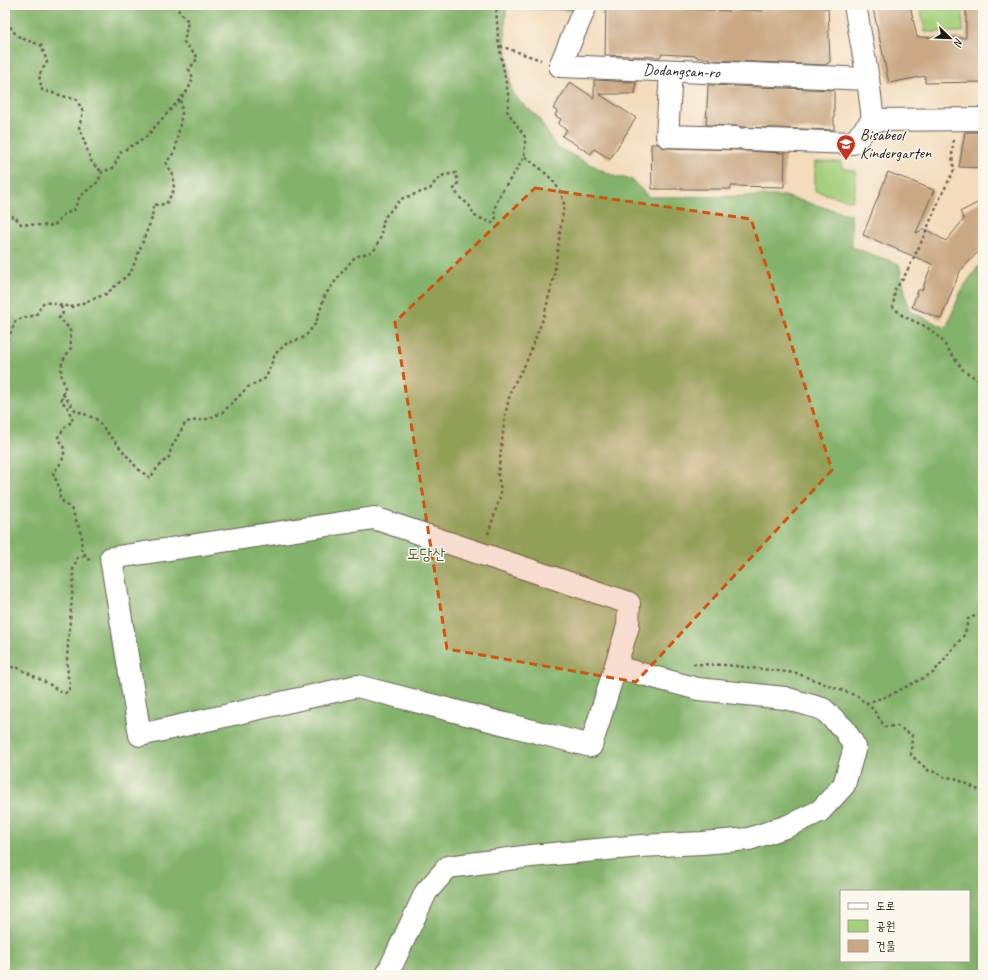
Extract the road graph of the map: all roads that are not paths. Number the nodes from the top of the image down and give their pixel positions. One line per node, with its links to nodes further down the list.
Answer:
1 (586, 5): 3 (street, Dodangsan-ro)
2 (854, 5): 4 (street)
3 (671, 71): 4 (street, Dodangsan-ro); 6 (street)
4 (868, 79): 6 (street)
5 (983, 119): 6 (street)
6 (873, 120)
7 (616, 667): 7 (street); 8 (street)
8 (387, 975)

